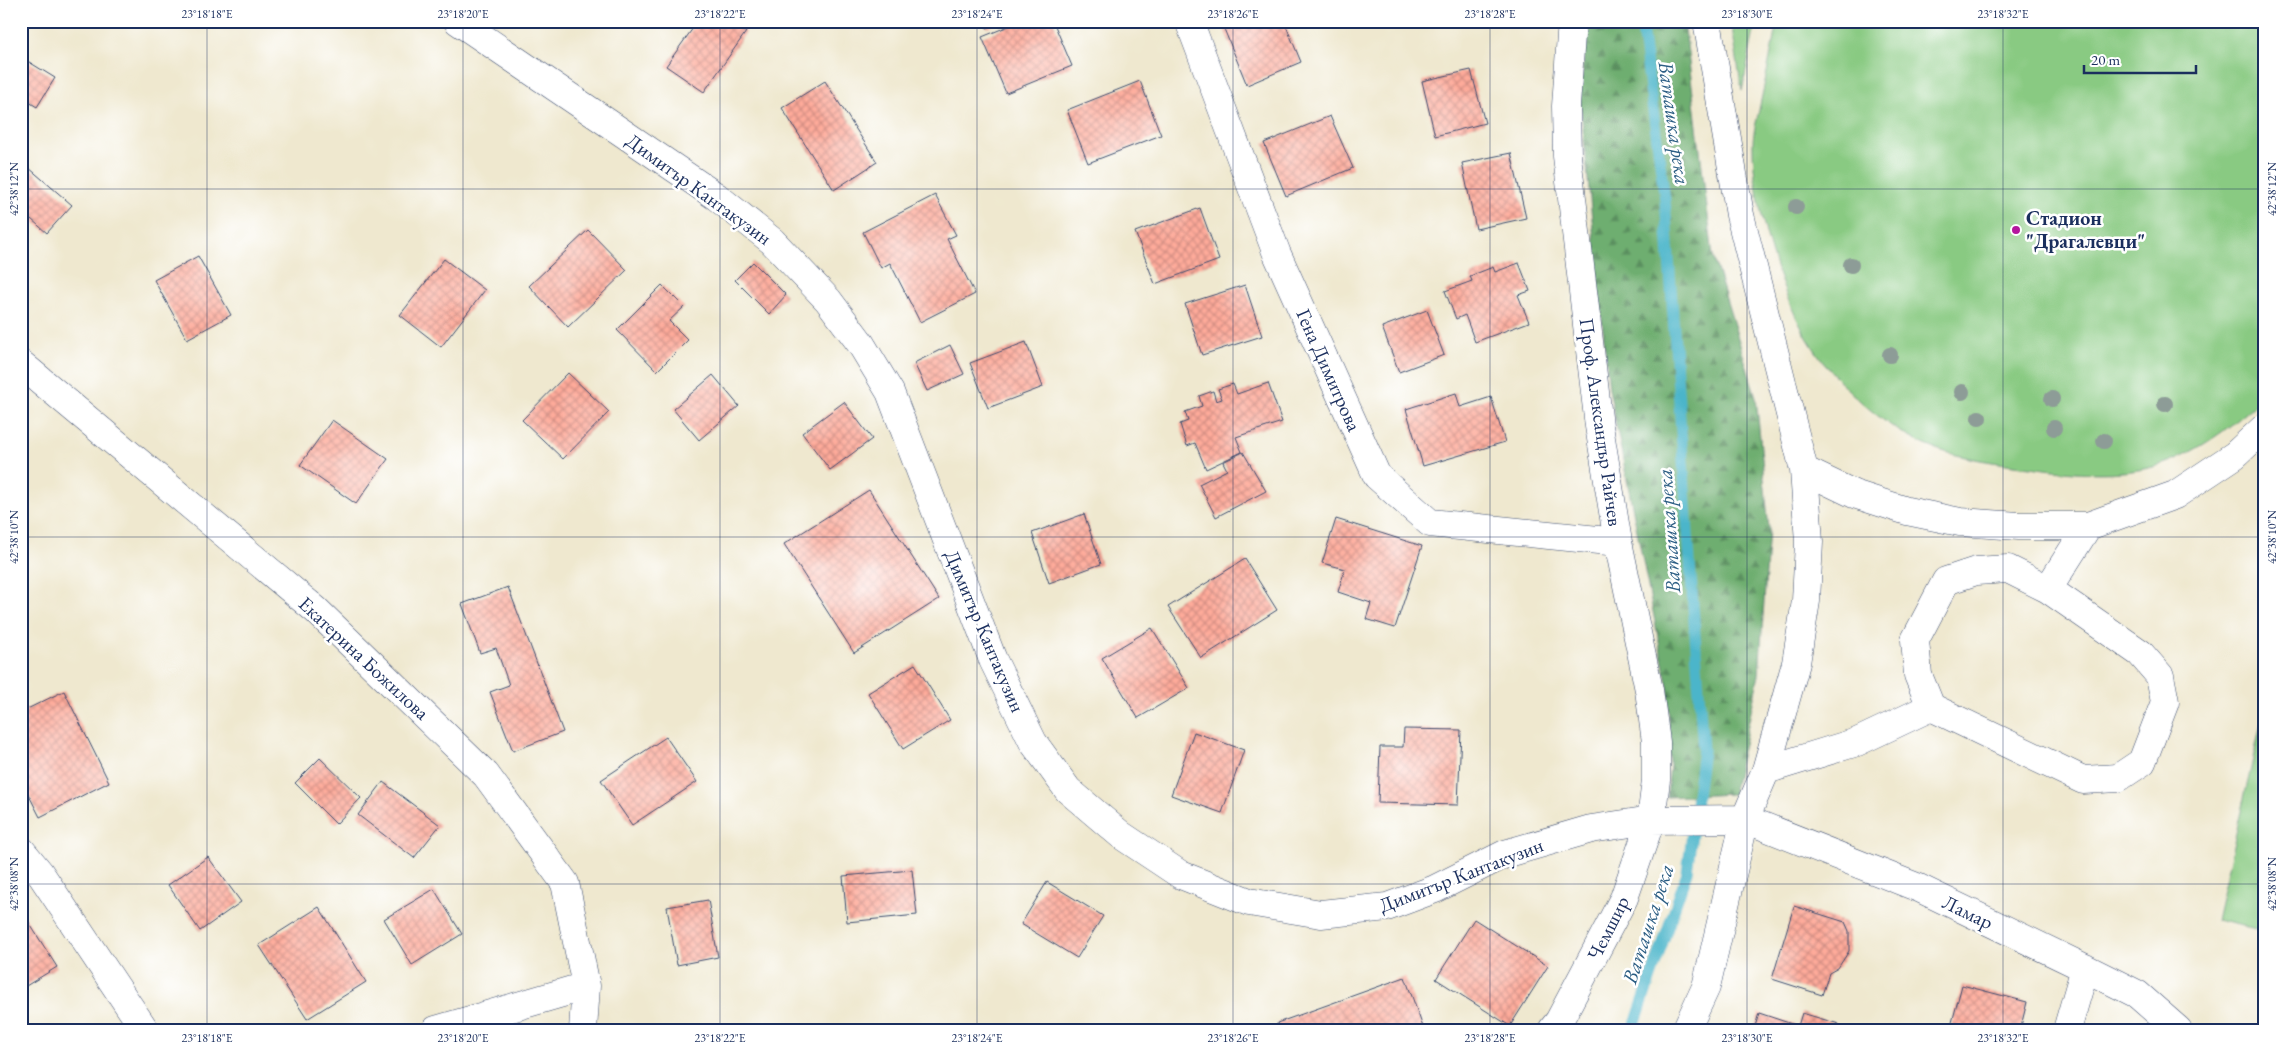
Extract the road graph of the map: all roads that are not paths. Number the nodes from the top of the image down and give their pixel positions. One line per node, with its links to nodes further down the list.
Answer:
1 (458, 21): 14 (street, Димитър Кантакузин)
2 (1189, 21): 9 (street, Гена Димитрова)
3 (1572, 21): 9 (street, Проф. Александър Райчев)
4 (1707, 21): 7 (street)
5 (21, 364): 17 (street, Екатерина Божилова)
6 (2265, 427): 8 (street)
7 (1804, 470): 8 (street); 12 (street)
8 (2088, 526): 10 (street)
9 (1618, 542): 14 (street, Проф. Александър Райчев)
10 (2048, 590): 11 (street); 11 (street)
11 (1931, 707): 12 (street)
12 (1766, 770): 13 (street)
13 (1734, 819): 14 (street, Димитър Кантакузин); 16 (street, Ламар); 22 (street)
14 (1661, 820): 21 (street, Чемшир)
15 (21, 850): 18 (street)
16 (2085, 968): 23 (street); 24 (street, Ламар)
17 (586, 986): 19 (street); 20 (street, Екатерина Божилова)
18 (145, 1030)
19 (436, 1030)
20 (582, 1030)
21 (1552, 1030)
22 (1686, 1030)
23 (2067, 1030)
24 (2178, 1030)

